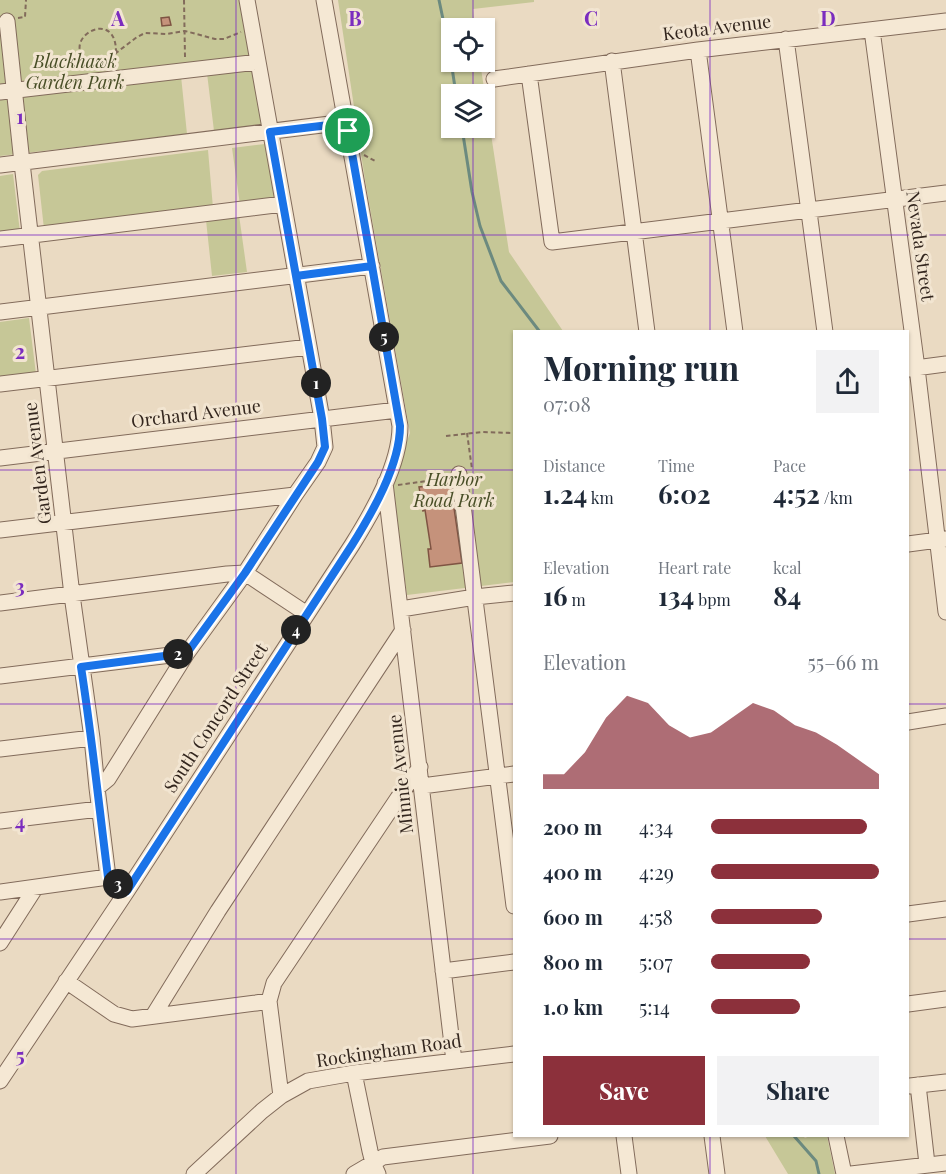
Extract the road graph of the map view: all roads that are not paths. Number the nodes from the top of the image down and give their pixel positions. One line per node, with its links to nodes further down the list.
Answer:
1 (247, 0): 9 (street)
2 (324, 0): 13 (street, South Concord Street)
3 (7, 21): 12 (street, Garden Avenue)
4 (946, 21): 5 (street, Keota Avenue)
5 (872, 30): 6 (street, Keota Avenue); 18 (street, Nevada Street)
6 (786, 39): 7 (street, Keota Avenue); 20 (street)
7 (698, 50): 8 (street, Keota Avenue); 21 (street)
8 (612, 61): 10 (street, Keota Avenue); 22 (street)
9 (258, 62): 12 (street); 14 (street)
10 (529, 74): 11 (street, Keota Avenue); 22 (street)
11 (494, 79)
12 (7, 91): 15 (street, Garden Avenue)
13 (346, 123): 14 (street); 25 (street, South Concord Street)
14 (270, 132): 15 (street); 19 (street)
15 (22, 163): 16 (street); 23 (street, Garden Avenue)
16 (0, 165)
17 (946, 193): 18 (street)
18 (894, 199): 20 (street); 32 (street, Nevada Street)
19 (283, 204): 23 (street); 26 (street)
20 (810, 210): 21 (street); 31 (street)
21 (720, 222): 22 (street); 30 (street)
22 (634, 233): 29 (street)
23 (30, 236): 24 (street); 27 (street, Garden Avenue)
24 (0, 239)
25 (372, 266): 26 (street); 39 (street, South Concord Street)
26 (296, 276): 27 (street); 34 (street)
27 (39, 307): 28 (street); 37 (street, Garden Avenue)
28 (0, 312)
29 (647, 330)
30 (735, 330)
31 (825, 330)
32 (908, 330)
33 (909, 341): 36 (street, Nevada Street)
34 (309, 347): 37 (street); 40 (street)
35 (946, 364): 36 (street)
36 (912, 369): 48 (street, Nevada Street)
37 (48, 378): 38 (street); 41 (street, Garden Avenue)
38 (0, 384)
39 (397, 410): 40 (street, Orchard Avenue); 44 (street, South Concord Street)
40 (322, 419): 41 (street, Orchard Avenue); 45 (street)
41 (56, 451): 42 (street, Orchard Avenue); 46 (street, Garden Avenue)
42 (0, 458)
43 (459, 474): 53 (street)
44 (390, 484): 55 (street, Minnie Avenue); 57 (street, South Concord Street)
45 (295, 495): 46 (street); 50 (street)
46 (64, 522): 47 (street); 52 (street, Garden Avenue)
47 (0, 530)
48 (942, 540): 49 (street); 56 (street, Nevada Street)
49 (909, 544)
50 (245, 573): 52 (street); 57 (street); 59 (street)
51 (513, 593): 53 (street)
52 (72, 595): 54 (street); 60 (street, Garden Avenue)
53 (476, 597): 55 (street); 68 (street)
54 (0, 603)
55 (401, 609): 58 (street, Minnie Avenue)
56 (946, 612)
57 (307, 614): 75 (street, South Concord Street)
58 (403, 630): 66 (street, Minnie Avenue); 87 (street)
59 (187, 653): 60 (street); 70 (street)
60 (81, 667): 61 (street); 64 (street, Garden Avenue)
61 (0, 676)
62 (946, 716): 63 (street)
63 (909, 722)
64 (92, 738): 65 (street); 70 (street, Garden Avenue)
65 (0, 749)
66 (420, 767): 69 (street, Minnie Avenue); 85 (street)
67 (513, 774): 68 (street)
68 (498, 776): 69 (street); 77 (street)
69 (422, 786): 82 (street, Minnie Avenue)
70 (97, 788): 71 (street, Garden Avenue)
71 (99, 809): 72 (street); 73 (street, Garden Avenue)
72 (0, 821)
73 (108, 877): 74 (street); 75 (street)
74 (36, 887): 76 (street); 80 (street)
75 (127, 891): 83 (street, South Concord Street)
76 (0, 892)
77 (513, 898)
78 (946, 909): 79 (street)
79 (909, 914)
80 (0, 943)
81 (513, 962): 82 (street)
82 (443, 971): 89 (street, Minnie Avenue)
83 (66, 981): 87 (street); 91 (street, South Concord Street)
84 (946, 999): 86 (street)
85 (269, 1001): 87 (street); 94 (street)
86 (909, 1004)
87 (153, 1016)
88 (513, 1054): 89 (street, Rockingham Road)
89 (454, 1061): 90 (street, Rockingham Road)
90 (354, 1073): 94 (street, Rockingham Road); 101 (street)
91 (0, 1082)
92 (946, 1082): 93 (street)
93 (913, 1086): 100 (street)
94 (281, 1096): 102 (street, Rockingham Road)
95 (542, 1137): 101 (street)
96 (624, 1137): 104 (street)
97 (712, 1137): 105 (street)
98 (836, 1137): 106 (street)
99 (946, 1163): 100 (street)
100 (927, 1164): 107 (street)
101 (376, 1168): 103 (street)
102 (194, 1174)
103 (354, 1174)
104 (629, 1174)
105 (717, 1174)
106 (844, 1174)
107 (851, 1174)

